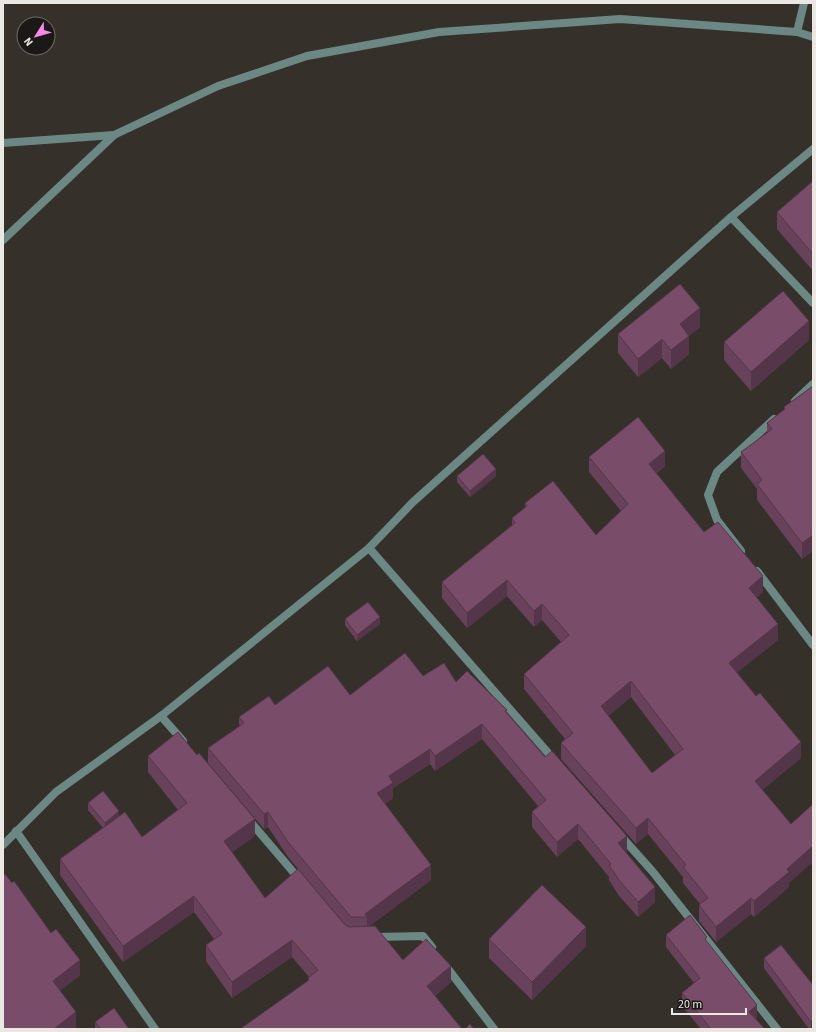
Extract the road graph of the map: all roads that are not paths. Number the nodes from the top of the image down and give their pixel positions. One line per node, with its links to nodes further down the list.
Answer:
1 (804, 3): 2 (street)
2 (797, 32): 3 (street); 4 (street)
3 (813, 37)
4 (114, 134): 5 (street); 8 (street)
5 (3, 143)
6 (813, 149): 7 (street)
7 (731, 217): 9 (street); 13 (street)
8 (3, 240)
9 (813, 303)
10 (813, 384): 11 (street)
11 (790, 405)
12 (779, 415): 14 (street)
13 (369, 548): 15 (street); 17 (street)
14 (813, 646)
15 (161, 716): 16 (street); 20 (street)
16 (186, 746)
17 (563, 770)
18 (242, 812): 22 (street)
19 (616, 830): 26 (street)
20 (16, 832): 21 (street); 24 (street)
21 (3, 845)
22 (303, 884)
23 (364, 938): 25 (street)
24 (155, 1029)
25 (494, 1029)
26 (777, 1029)

